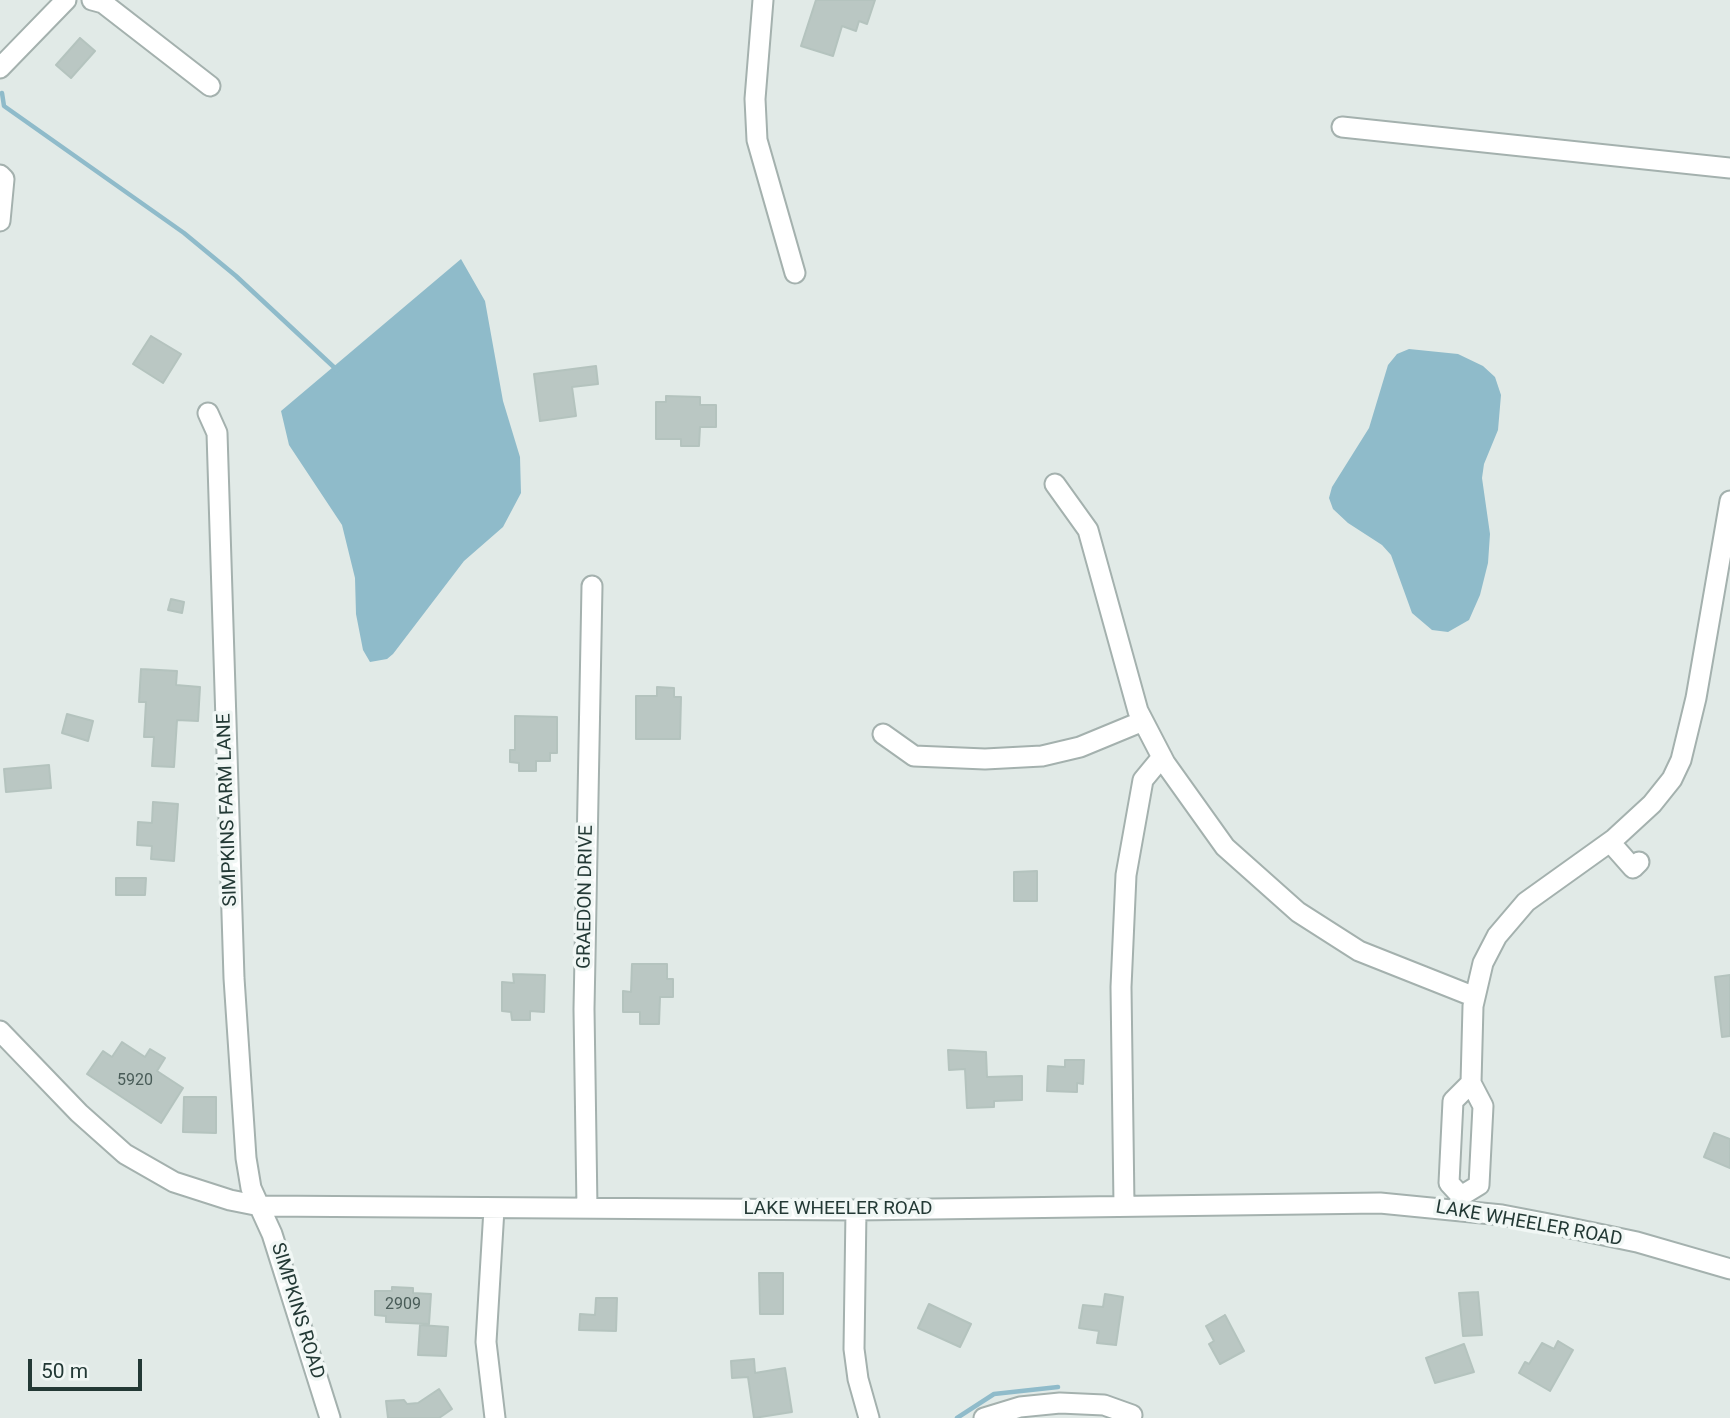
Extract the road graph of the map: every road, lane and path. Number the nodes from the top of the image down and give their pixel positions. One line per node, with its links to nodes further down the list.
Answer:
1 (66, 0): 4 (street)
2 (92, 0): 5 (street)
3 (763, 0): 10 (street)
4 (0, 68)
5 (210, 86)
6 (1342, 127): 7 (street)
7 (1730, 168)
8 (0, 175): 9 (street)
9 (0, 221)
10 (795, 273)
11 (208, 413): 25 (street, SIMPKINS FARM LANE)
12 (1055, 484): 15 (street)
13 (1730, 501): 18 (street)
14 (592, 586): 26 (street, GRAEDON DRIVE)
15 (1143, 721): 16 (street); 17 (street)
16 (883, 734)
17 (1162, 757): 20 (street); 24 (street)
18 (1610, 842): 19 (street); 20 (street)
19 (1639, 862)
20 (1475, 997): 22 (street)
21 (0, 1031): 25 (street, LAKE WHEELER ROAD)
22 (1471, 1083): 23 (street); 23 (street)
23 (1460, 1203): 24 (street, LAKE WHEELER ROAD); 29 (street, LAKE WHEELER ROAD)
24 (1124, 1205): 28 (street, LAKE WHEELER ROAD)
25 (260, 1206): 27 (street, LAKE WHEELER ROAD); 31 (street, SIMPKINS ROAD)
26 (587, 1208): 27 (street, LAKE WHEELER ROAD); 28 (street, LAKE WHEELER ROAD)
27 (494, 1209): 32 (street)
28 (856, 1210): 33 (street)
29 (1730, 1269)
30 (1132, 1415): 34 (street)
31 (330, 1418)
32 (495, 1418)
33 (869, 1418)
34 (984, 1418)

